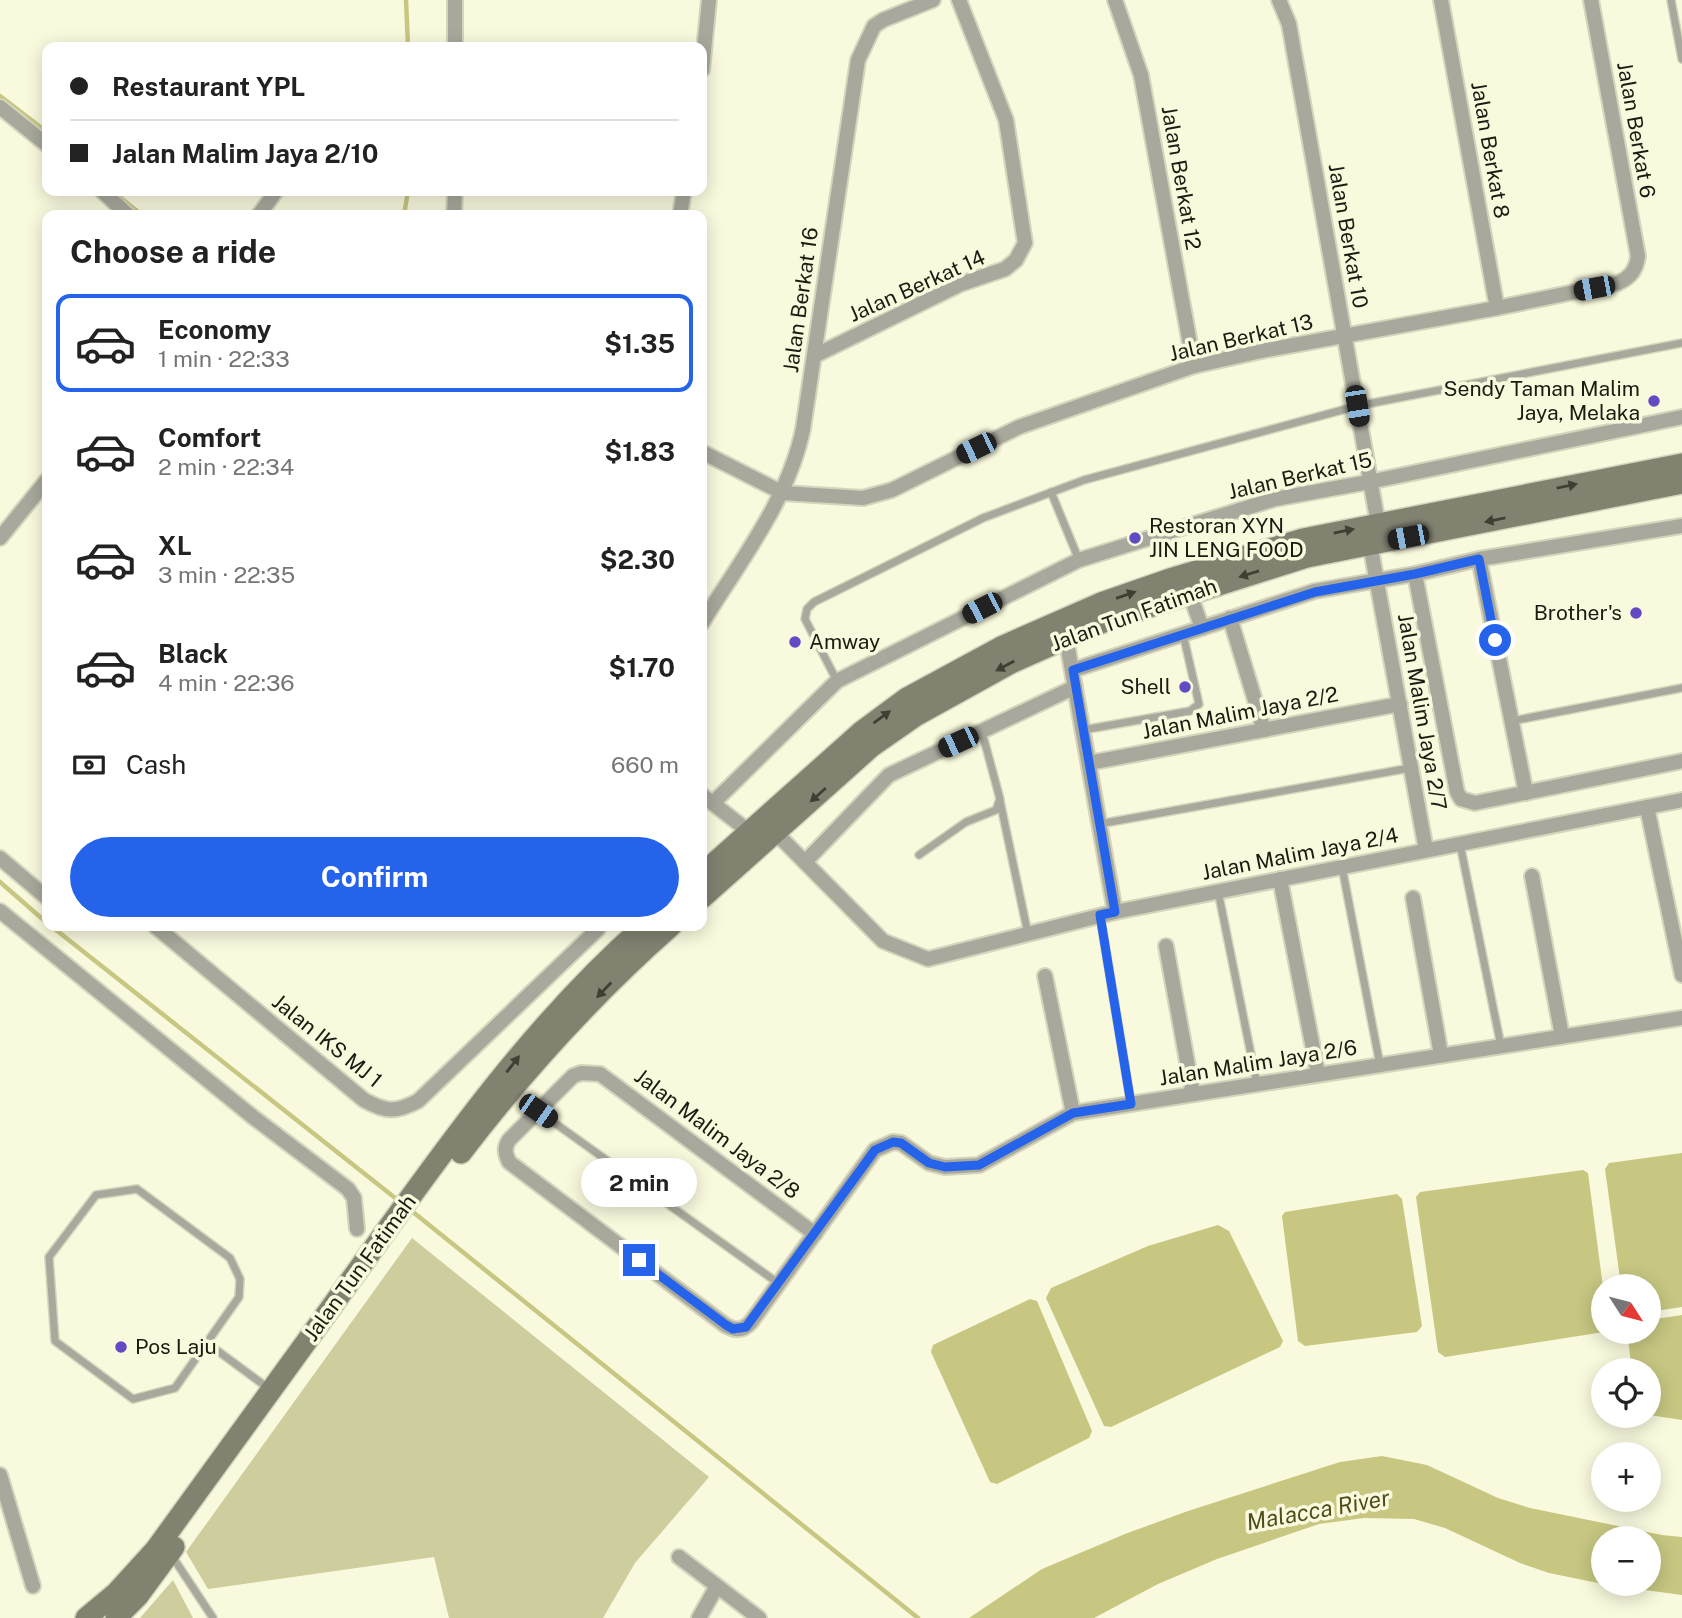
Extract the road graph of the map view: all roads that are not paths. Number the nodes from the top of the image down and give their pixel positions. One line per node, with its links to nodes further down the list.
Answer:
1 (455, 0): 10 (street)
2 (709, 0): 11 (street)
3 (933, 0): 21 (street, Jalan Berkat 16)
4 (959, 0): 21 (street, Jalan Berkat 14)
5 (1115, 0): 22 (street, Jalan Berkat 12)
6 (1279, 0): 19 (street, Jalan Berkat 10)
7 (1441, 0): 18 (street, Jalan Berkat 8)
8 (1591, 0): 17 (street, Jalan Berkat 6)
9 (1671, 0): 12 (lane)
10 (455, 42)
11 (705, 42)
12 (1682, 59)
13 (0, 107): 14 (street)
14 (42, 141)
15 (107, 196): 16 (street)
16 (123, 210)
17 (1636, 267): 18 (street, Jalan Berkat 13)
18 (1497, 308): 19 (street, Jalan Berkat 13)
19 (1344, 337): 22 (street, Jalan Berkat 13); 23 (street, Jalan Berkat 10)
20 (1682, 343): 23 (lane)
21 (814, 356): 31 (street, Jalan Berkat 16)
22 (1194, 366): 31 (street, Jalan Berkat 13)
23 (1357, 406): 27 (street, Jalan Berkat 10); 30 (lane)
24 (1682, 417): 27 (street, Jalan Berkat 15)
25 (707, 455): 31 (street)
26 (1682, 464): 32 (main road, Jalan Tun Fatimah, one-way to 26)
27 (1369, 482): 32 (street, Jalan Berkat 10); 37 (street, Jalan Berkat 15)
28 (1682, 483): 35 (main road, Jalan Tun Fatimah, one-way to 35)
29 (42, 486): 34 (street)
30 (1051, 492): 37 (lane); 47 (lane)
31 (783, 493): 41 (street, Jalan Berkat 16)
32 (1378, 524): 44 (main road, Jalan Tun Fatimah, one-way to 32)
33 (1682, 526): 36 (street)
34 (0, 538)
35 (1370, 544): 39 (street, Jalan Malim Jaya 2/7); 40 (main road, Jalan Tun Fatimah, one-way to 40)
36 (1479, 559): 38 (street); 51 (street)
37 (1079, 560): 47 (street, Jalan Berkat 15)
38 (1415, 574): 39 (street); 58 (street)
39 (1377, 580): 42 (street); 50 (street, Jalan Malim Jaya 2/7)
40 (1190, 594): 43 (street); 44 (main road, Jalan Tun Fatimah)
41 (707, 615)
42 (1230, 618): 43 (street); 53 (street)
43 (1202, 628): 45 (street)
44 (1065, 629): 46 (street); 64 (main road, Jalan Tun Fatimah)
45 (1183, 634): 46 (street); 52 (lane)
46 (1073, 670): 48 (street)
47 (837, 681): 59 (street, Jalan Berkat 15)
48 (1075, 687): 52 (street); 54 (street)
49 (1682, 688): 51 (lane)
50 (1400, 704): 53 (street, Jalan Malim Jaya 2/2); 57 (street, Jalan Malim Jaya 2/7)
51 (1512, 721): 58 (street)
52 (1083, 730): 56 (street)
53 (1264, 730): 56 (street, Jalan Malim Jaya 2/2)
54 (982, 731): 60 (lane); 69 (street)
55 (1682, 761): 58 (street)
56 (1089, 763): 63 (street)
57 (1410, 768): 63 (lane); 66 (street, Jalan Malim Jaya 2/7)
58 (1526, 793)
59 (708, 799): 64 (street)
60 (1000, 799): 67 (lane); 85 (lane)
61 (1682, 800): 62 (street, Jalan Malim Jaya 2/4)
62 (1647, 807): 65 (street, Jalan Malim Jaya 2/4); 89 (street)
63 (1099, 824): 79 (street)
64 (763, 836): 69 (street); 71 (main road, Jalan Tun Fatimah); 75 (main road, Jalan Tun Fatimah)
65 (1460, 844): 66 (street, Jalan Malim Jaya 2/4); 92 (lane)
66 (1426, 850): 70 (street, Jalan Malim Jaya 2/4)
67 (919, 855)
68 (0, 858): 76 (street)
69 (805, 862): 85 (street, Jalan Malim Jaya 2/4)
70 (1342, 867): 73 (street, Jalan Malim Jaya 2/4); 94 (lane)
71 (707, 871)
72 (1532, 876): 91 (street)
73 (1280, 879): 74 (street, Jalan Malim Jaya 2/4); 95 (street)
74 (1218, 891): 79 (street, Jalan Malim Jaya 2/4); 96 (lane)
75 (707, 893)
76 (42, 894)
77 (1413, 898): 93 (street)
78 (0, 911): 101 (street)
79 (1108, 914): 85 (street, Jalan Malim Jaya 2/4); 98 (lane)
80 (161, 931): 81 (street, Jalan IKS MJ 1)
81 (593, 931)
82 (602, 931): 87 (street)
83 (640, 931): 87 (main road, Jalan Tun Fatimah)
84 (663, 931): 87 (main road, Jalan Tun Fatimah)
85 (1028, 934)
86 (1167, 946): 97 (street)
87 (629, 951): 102 (main road, Jalan Tun Fatimah)
88 (1045, 975): 100 (street)
89 (1682, 975)
90 (1682, 1018): 91 (street, Jalan Malim Jaya 2/6)
91 (1562, 1036): 92 (street, Jalan Malim Jaya 2/6)
92 (1501, 1046): 93 (street, Jalan Malim Jaya 2/6)
93 (1441, 1055): 94 (street, Jalan Malim Jaya 2/6)
94 (1380, 1065): 95 (street, Jalan Malim Jaya 2/6)
95 (1318, 1074): 96 (street, Jalan Malim Jaya 2/6)
96 (1257, 1084): 97 (street, Jalan Malim Jaya 2/6)
97 (1193, 1094): 98 (street, Jalan Malim Jaya 2/6)
98 (1131, 1104): 100 (street, Jalan Malim Jaya 2/6)
99 (538, 1111): 103 (street, Jalan Malim Jaya 2/8); 104 (lane); 104 (street, Jalan Malim Jaya 2/6)
100 (1073, 1113): 103 (street, Jalan Malim Jaya 2/6)
101 (356, 1228)
102 (397, 1228): 106 (main road, Jalan Tun Fatimah); 108 (main road, Jalan Tun Fatimah)
103 (815, 1234): 104 (street, Jalan Malim Jaya 2/6)
104 (778, 1283)
105 (207, 1343): 105 (lane); 106 (lane)
106 (271, 1390): 112 (main road, Jalan Tun Fatimah)
107 (0, 1475): 110 (street)
108 (170, 1552): 113 (main road, Jalan Tun Fatimah); 114 (lane)
109 (678, 1557): 111 (street)
110 (33, 1586)
111 (717, 1586): 115 (street); 116 (street)
112 (86, 1618)
113 (116, 1618)
114 (213, 1618)
115 (699, 1618)
116 (759, 1618)

